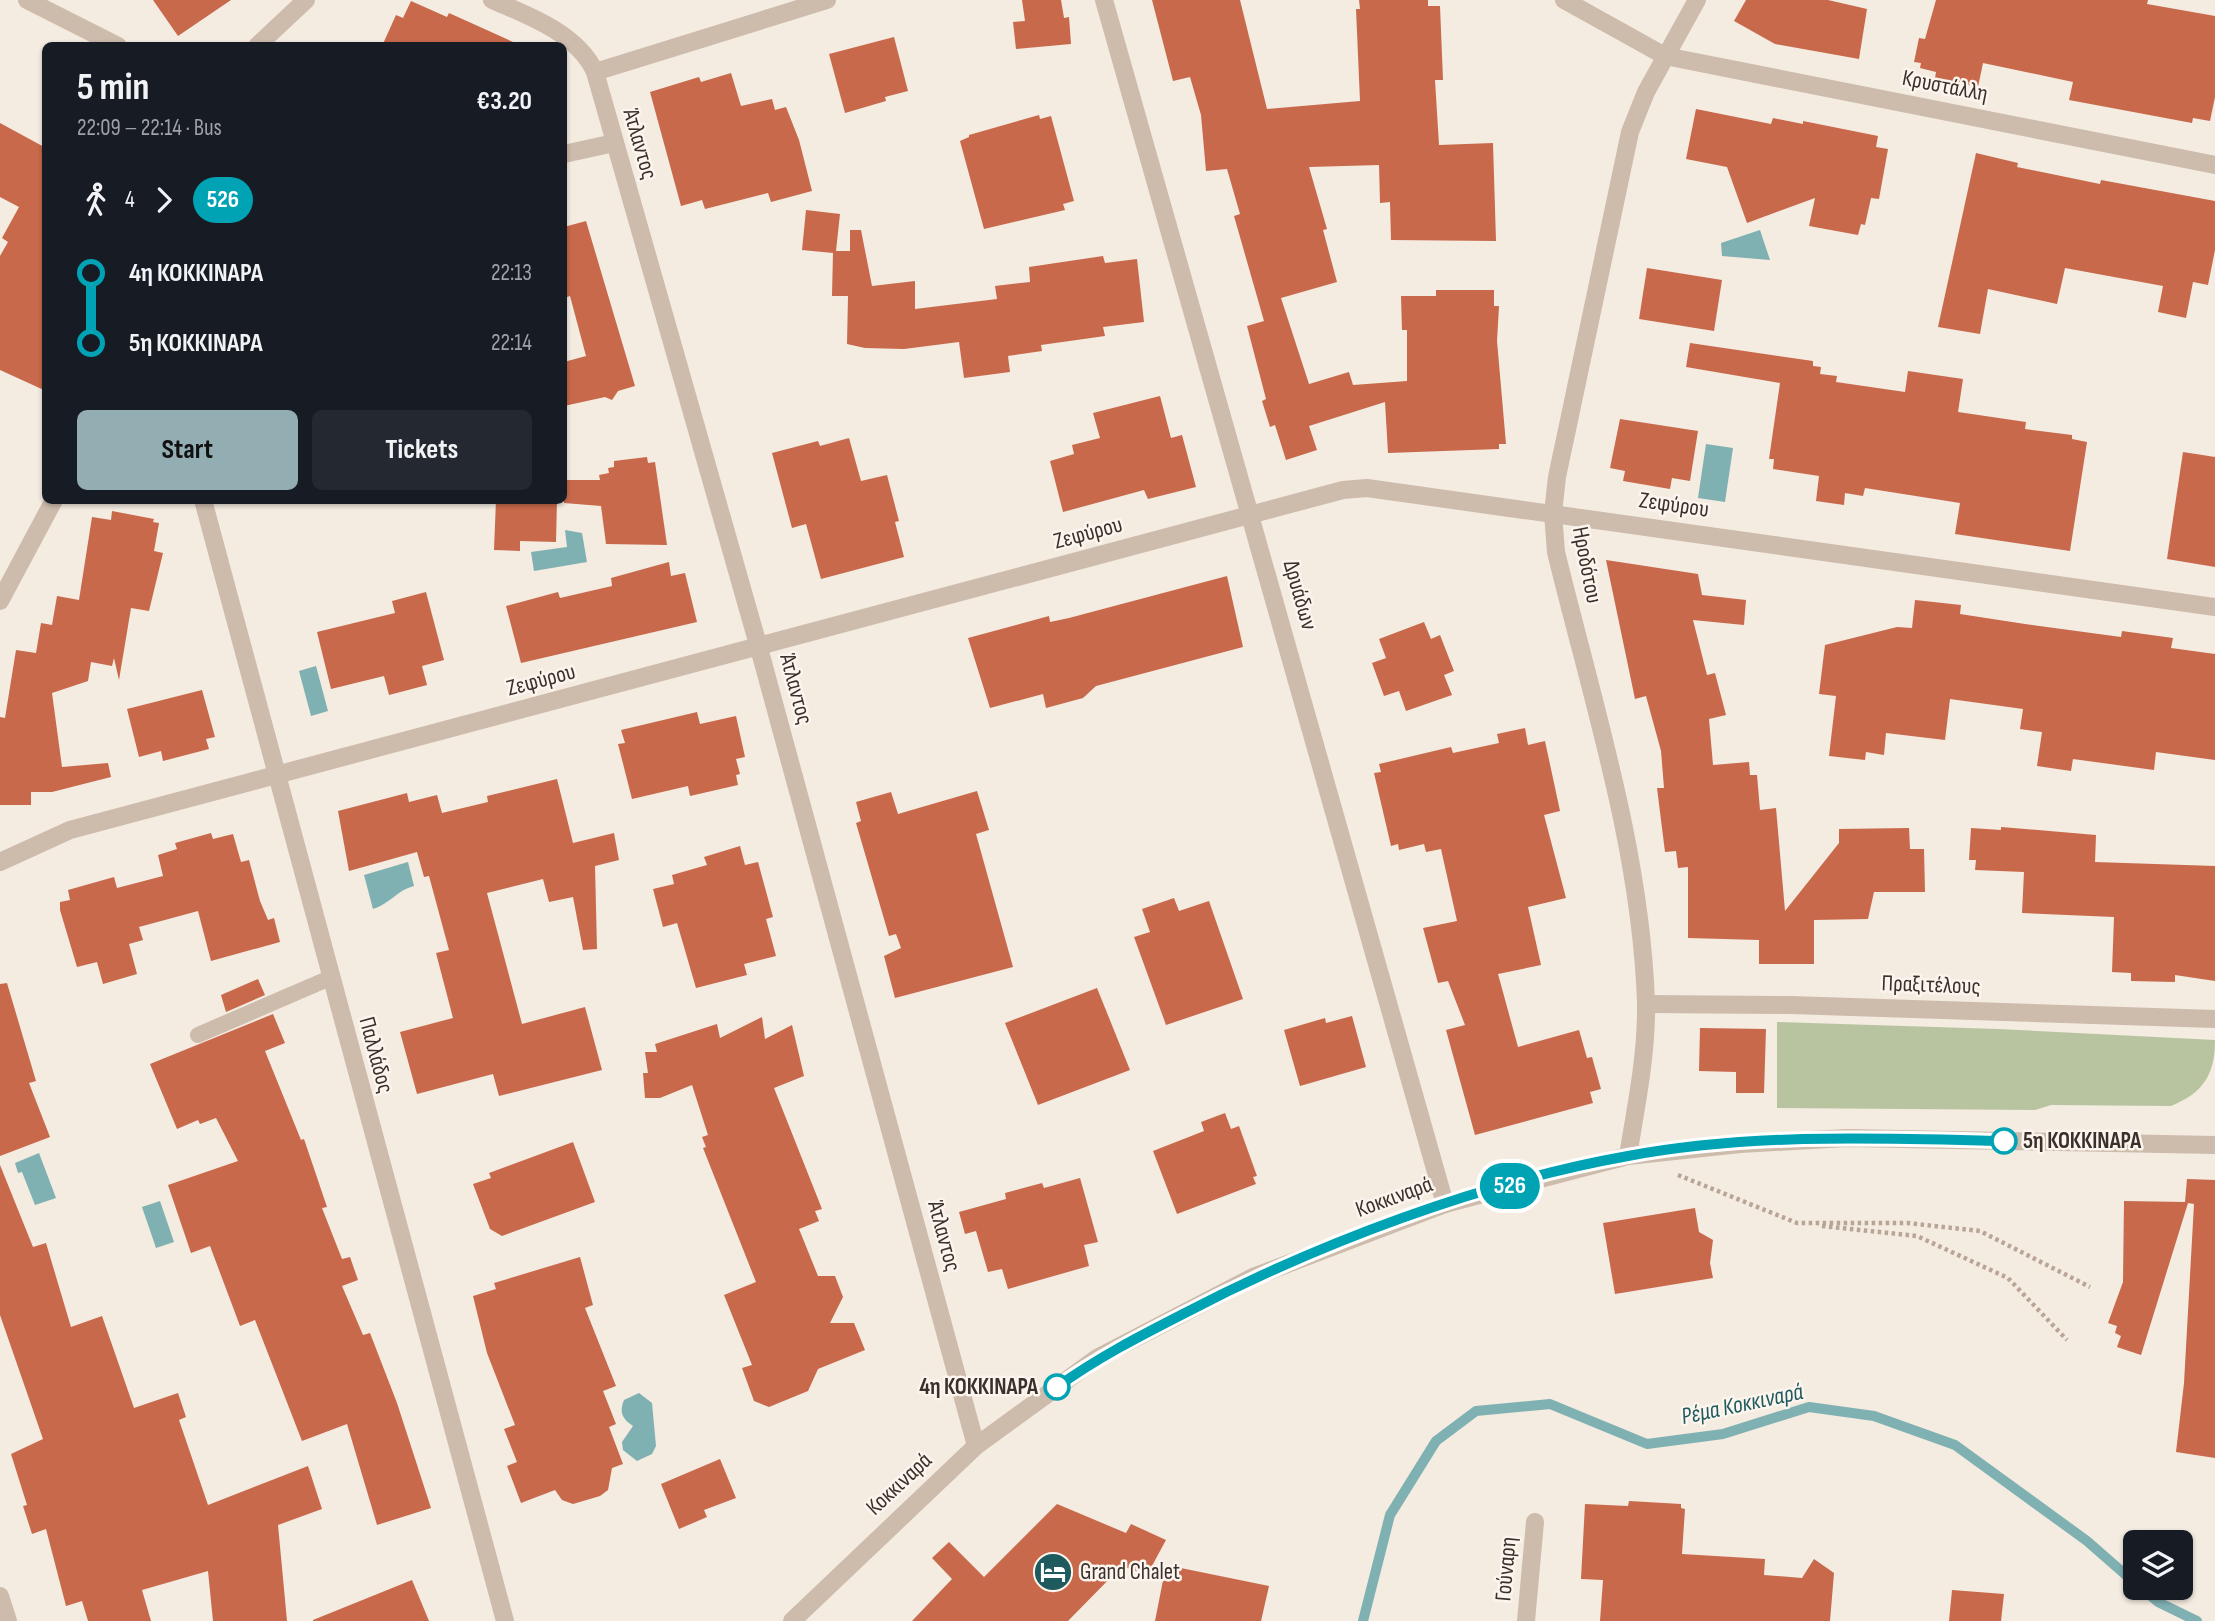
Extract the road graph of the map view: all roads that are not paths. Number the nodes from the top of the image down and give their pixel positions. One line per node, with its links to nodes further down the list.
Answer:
1 (27, 0): 9 (street)
2 (306, 0): 10 (street)
3 (492, 0): 8 (street, Άτλαντος)
4 (827, 0): 12 (street)
5 (1104, 0): 19 (street, Δρυάδων)
6 (1564, 0): 11 (street, Κρυστάλλη)
7 (1697, 0): 11 (street, Ηροδότου)
8 (513, 4): 12 (street, Άτλαντος)
9 (110, 42)
10 (261, 42)
11 (1665, 55): 15 (street, Κρυστάλλη); 18 (street, Ηροδότου)
12 (595, 72): 13 (street, Άτλαντος)
13 (614, 143): 14 (street); 22 (street, Άτλαντος)
14 (567, 153)
15 (2215, 165)
16 (52, 504): 20 (street)
17 (204, 504): 23 (street, Παλλάδος)
18 (1553, 513): 19 (street, Ζεφύρου); 21 (street, Ζεφύρου); 26 (street, Ηροδότου)
19 (1252, 514): 22 (street, Ζεφύρου); 31 (street, Δρυάδων)
20 (0, 601)
21 (2215, 607)
22 (759, 648): 23 (street, Ζεφύρου); 32 (street, Άτλαντος)
23 (278, 774): 24 (street, Ζεφύρου); 25 (street, Παλλάδος)
24 (0, 862)
25 (330, 978): 28 (lane); 36 (street, Παλλάδος)
26 (1646, 1004): 27 (street, Πραξιτέλους); 30 (street, Ηροδότου)
27 (2215, 1019)
28 (198, 1035)
29 (2215, 1144): 30 (street, Κοκκιναρά)
30 (1628, 1156): 31 (street, Κοκκιναρά)
31 (1445, 1204): 32 (street, Κοκκιναρά)
32 (976, 1446): 37 (street, Κοκκιναρά)
33 (1535, 1522): 38 (street, Γούναρη)
34 (0, 1596): 35 (street)
35 (8, 1621)
36 (505, 1621)
37 (792, 1621)
38 (1526, 1621)

